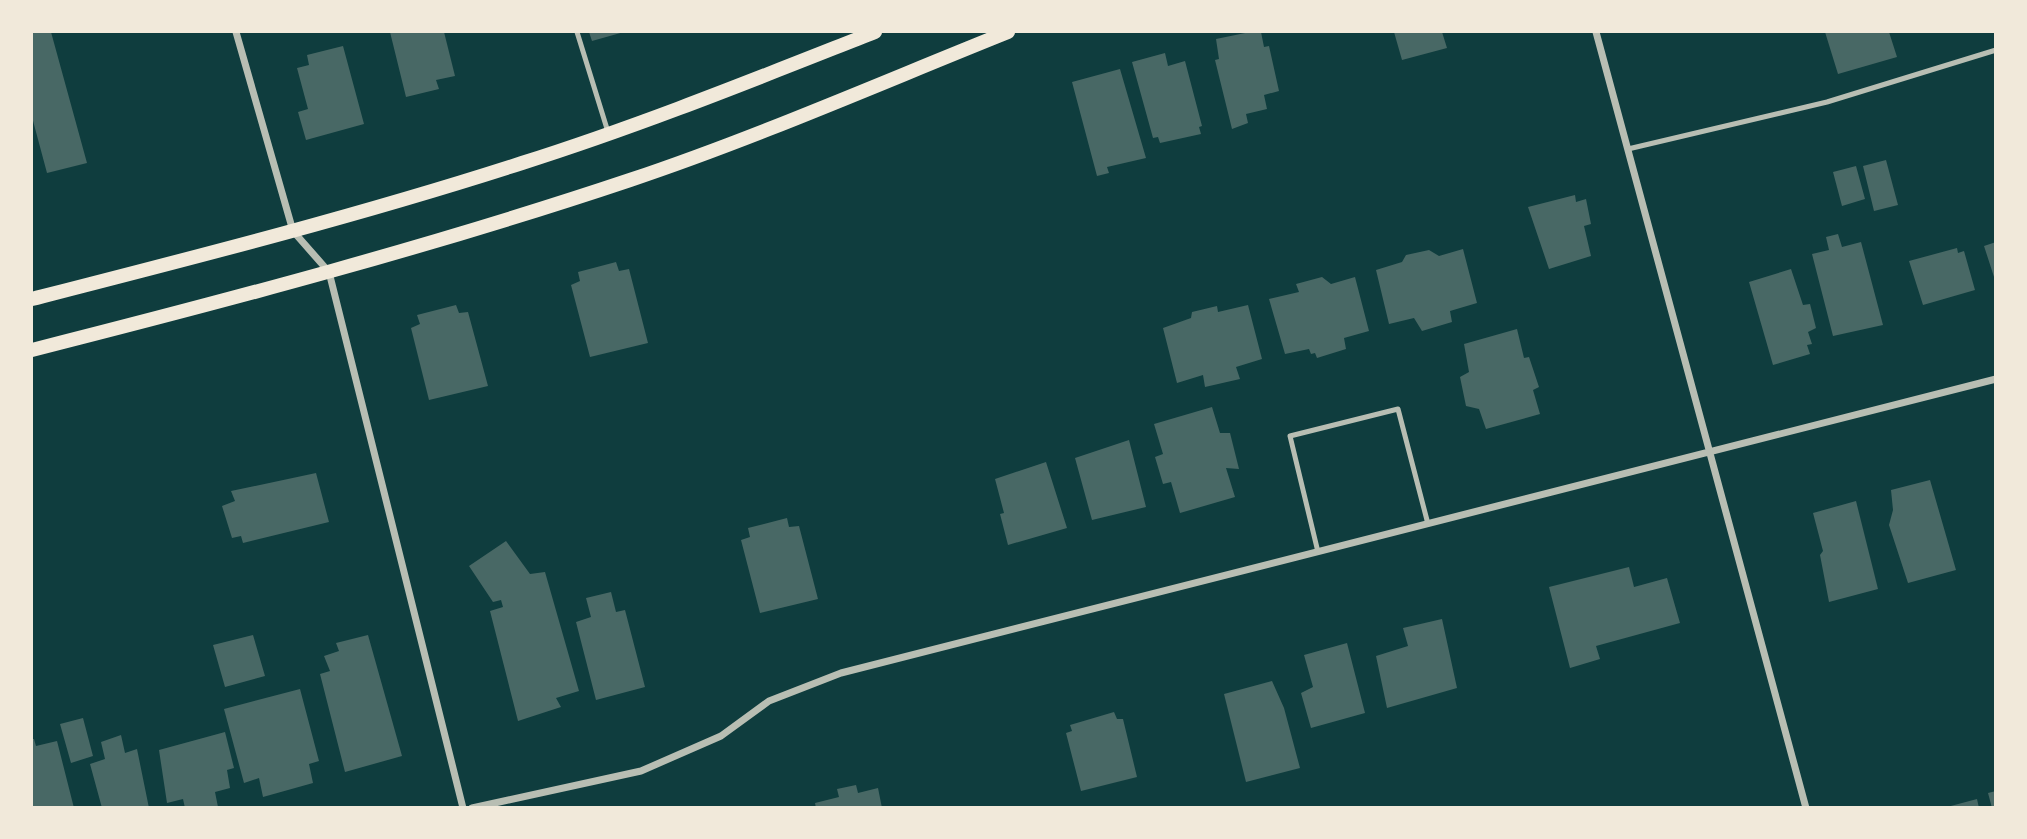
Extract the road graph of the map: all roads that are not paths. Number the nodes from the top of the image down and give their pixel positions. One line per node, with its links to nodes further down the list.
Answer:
1 (236, 32): 9 (street)
2 (577, 32): 7 (lane)
3 (875, 32): 7 (main road)
4 (1008, 32): 10 (main road)
5 (1596, 32): 8 (street)
6 (1996, 50): 8 (lane)
7 (608, 135): 9 (main road)
8 (1629, 149): 14 (street)
9 (293, 231): 10 (street); 11 (main road)
10 (329, 272): 12 (main road); 17 (street)
11 (32, 299)
12 (32, 350)
13 (1996, 379): 14 (street)
14 (1712, 453): 15 (street); 19 (street)
15 (1428, 524): 16 (street); 16 (lane)
16 (1318, 552): 18 (street)
17 (463, 807)
18 (472, 807)
19 (1806, 807)

